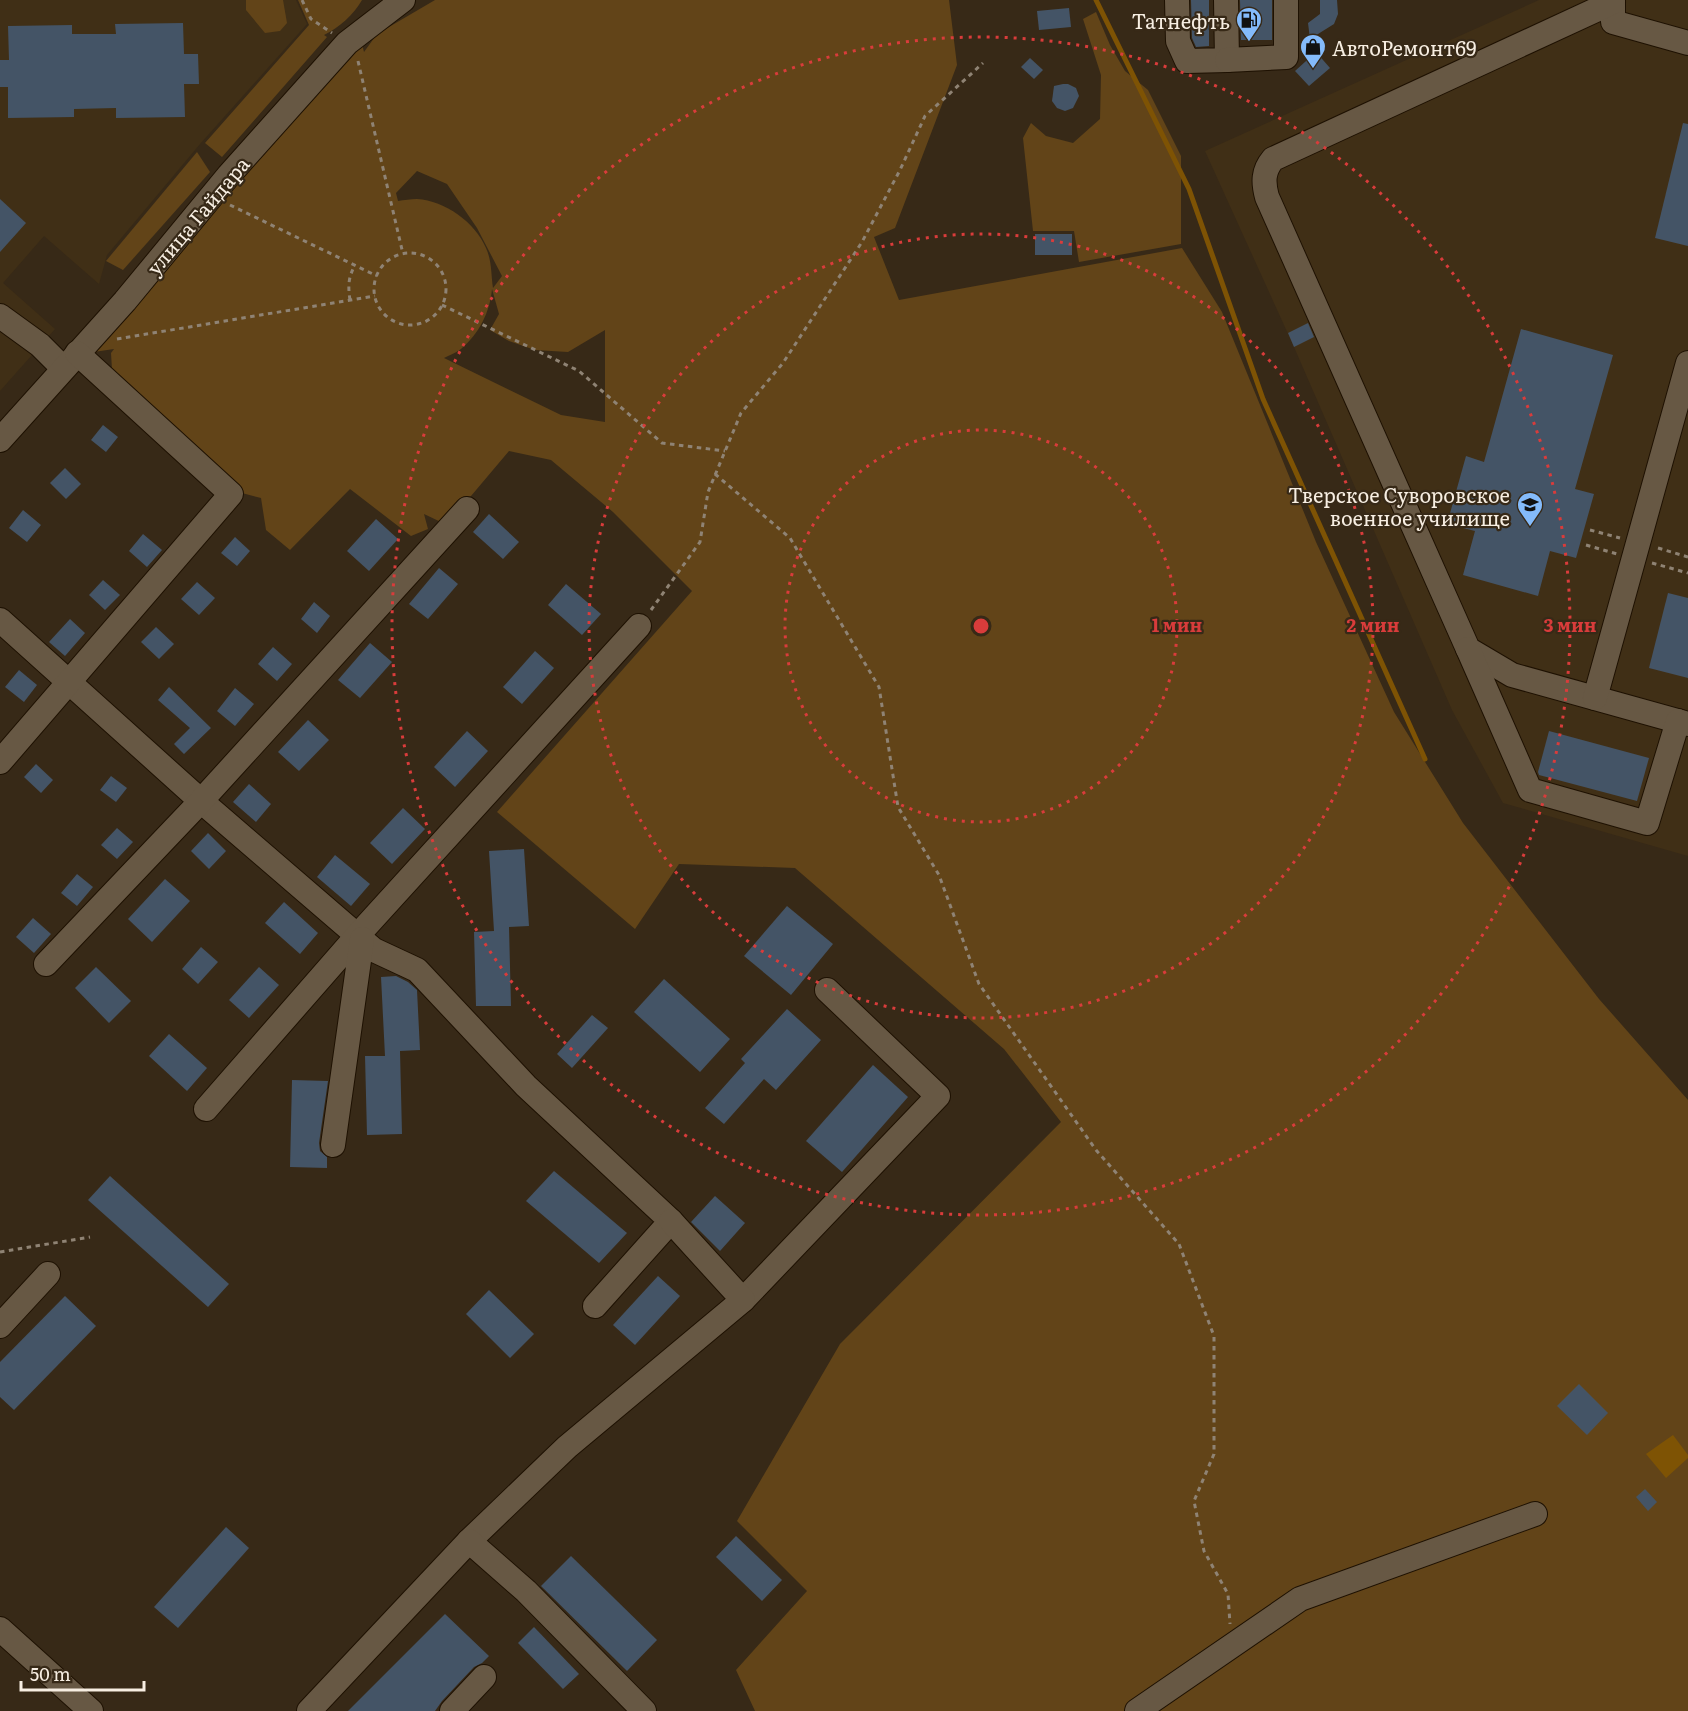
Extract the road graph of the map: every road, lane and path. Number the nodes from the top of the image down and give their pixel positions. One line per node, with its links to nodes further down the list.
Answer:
1 (302, 0): 8 (path)
2 (403, 0): 8 (street, улица Гайдара)
3 (1177, 0): 9 (street)
4 (1226, 0): 9 (street)
5 (1286, 0): 9 (street)
6 (1613, 1): 7 (street); 27 (street)
7 (1688, 43)
8 (347, 44): 11 (street, улица Гайдара); 12 (path)
9 (1227, 60)
10 (983, 63): 22 (path)
11 (212, 196): 13 (path); 19 (street, улица Гайдара)
12 (403, 254): 14 (path); 17 (path)
13 (355, 266): 14 (path); 16 (path)
14 (377, 276): 15 (path)
15 (375, 296): 16 (path); 17 (path)
16 (350, 300): 19 (path)
17 (442, 305): 22 (path)
18 (0, 316): 19 (street)
19 (75, 355): 21 (street, улица Гайдара); 28 (street)
20 (1688, 363): 29 (street)
21 (0, 440)
22 (725, 451): 23 (path)
23 (716, 474): 26 (path); 48 (path)
24 (467, 509): 32 (street)
25 (0, 620): 28 (street)
26 (639, 626): 33 (street)
27 (1468, 650): 29 (street); 30 (street)
28 (69, 682): 31 (street); 32 (street)
29 (1595, 698): 30 (street)
30 (1683, 722)
31 (0, 762)
32 (201, 801): 33 (street); 34 (street)
33 (360, 937): 36 (street); 37 (street); 38 (street)
34 (46, 964)
35 (827, 990): 42 (street)
36 (206, 1109)
37 (333, 1145)
38 (671, 1221): 42 (street); 43 (street)
39 (90, 1237): 40 (path)
40 (0, 1252)
41 (48, 1274): 44 (street)
42 (743, 1300): 46 (street)
43 (595, 1306)
44 (0, 1326)
45 (1535, 1514): 48 (street)
46 (469, 1541): 51 (street); 53 (street)
47 (0, 1629): 50 (street)
48 (1231, 1646): 54 (street)
49 (484, 1677): 52 (street)
50 (91, 1711)
51 (309, 1711)
52 (452, 1711)
53 (644, 1711)
54 (1137, 1711)

